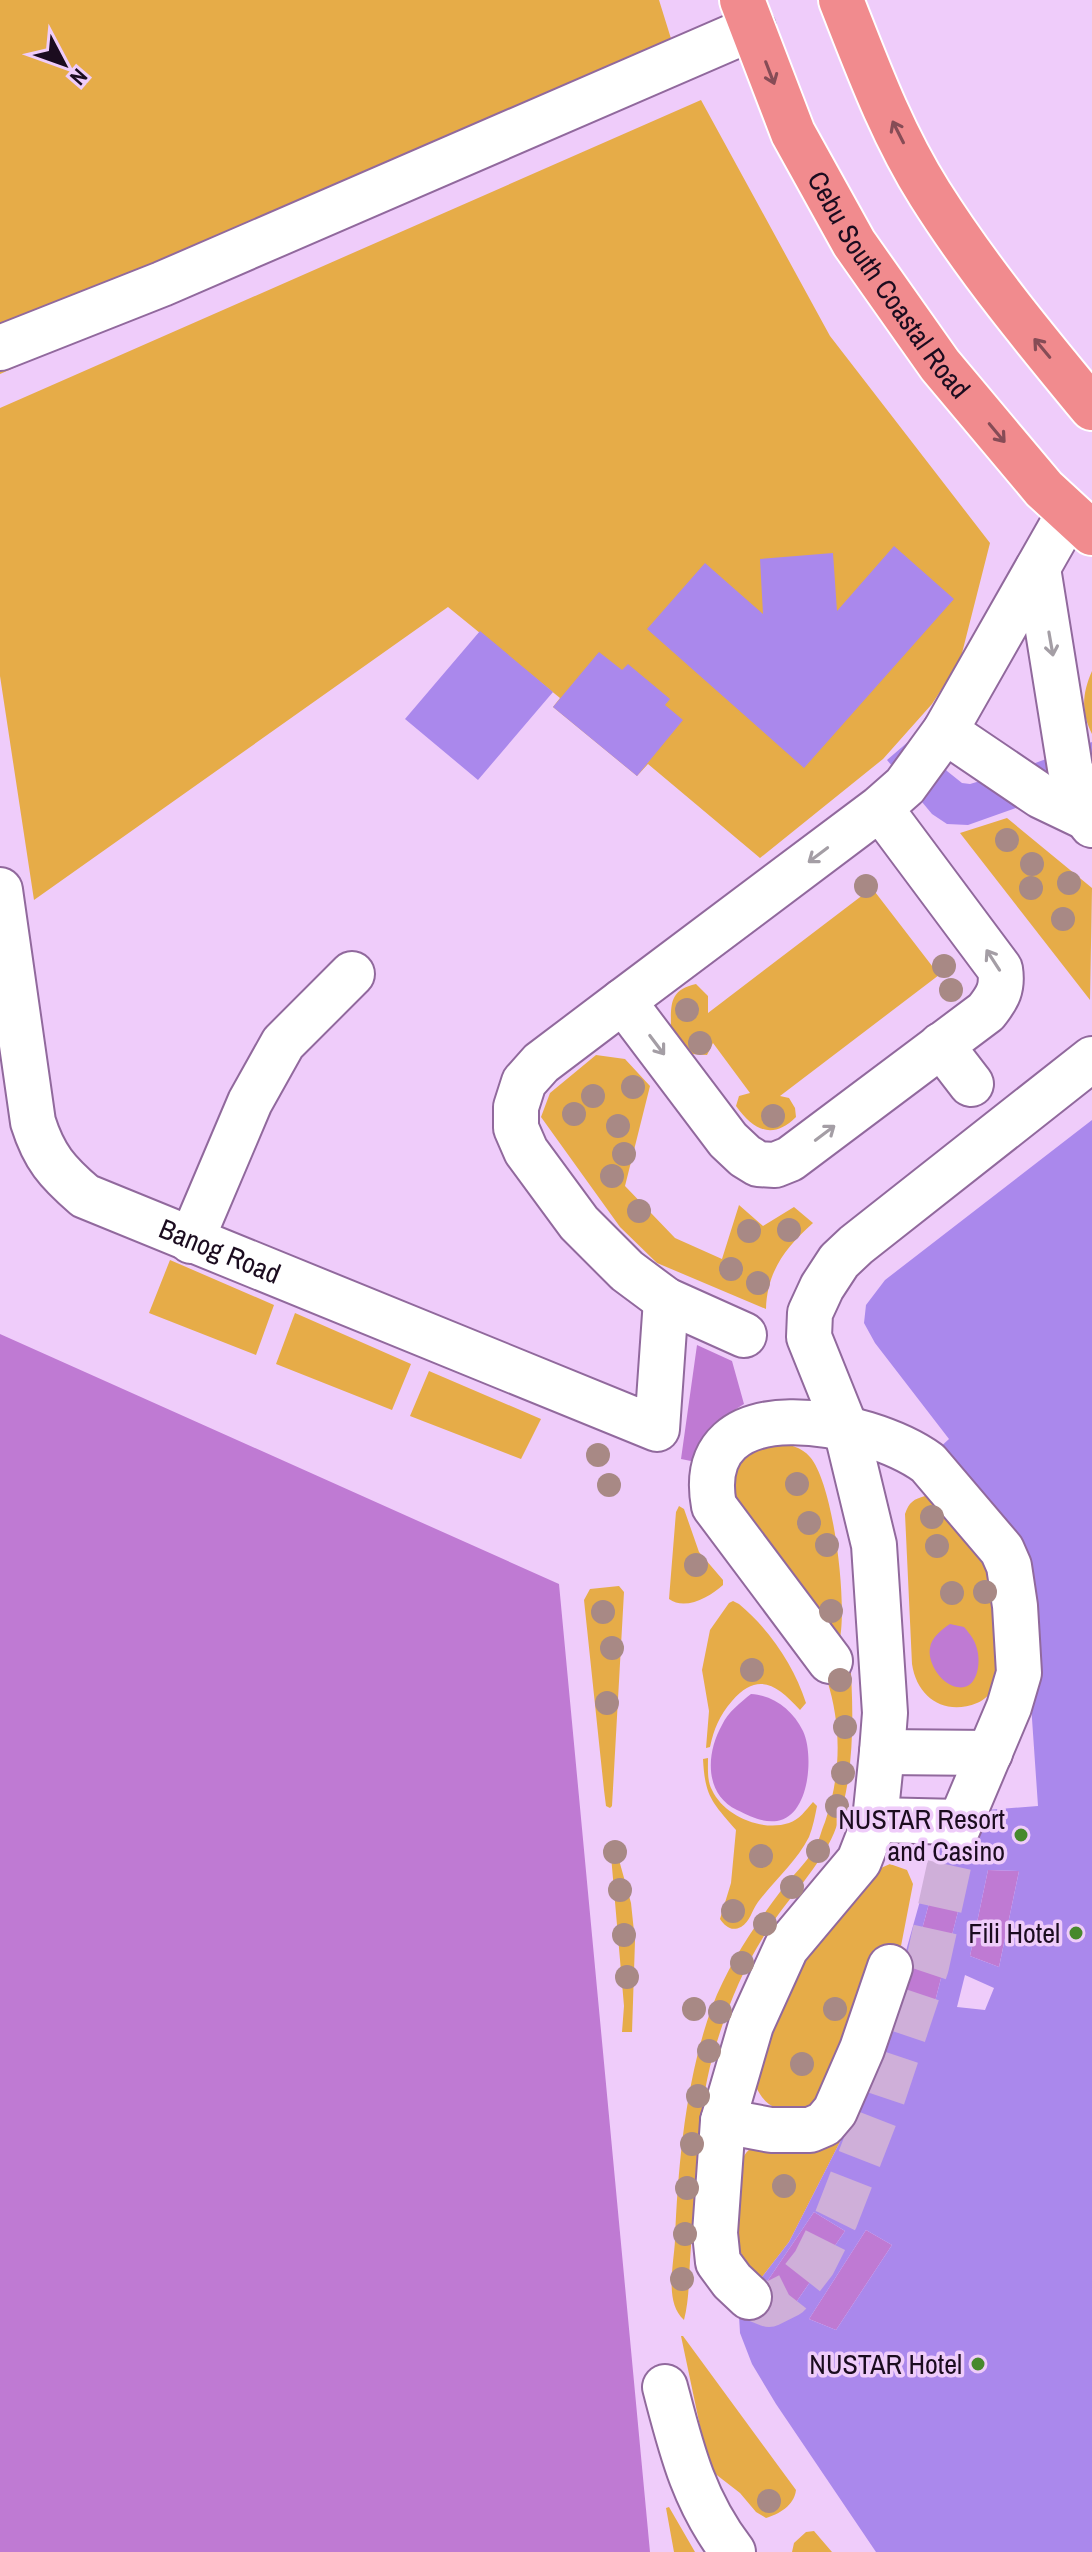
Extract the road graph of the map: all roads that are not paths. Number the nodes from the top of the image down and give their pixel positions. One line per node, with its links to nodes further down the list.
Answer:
1 (841, 0): 4 (highway, one-way to 1)
2 (747, 14): 3 (street); 5 (highway, Cebu South Coastal Road, one-way to 5)
3 (0, 348)
4 (1092, 408)
5 (1080, 523): 6 (street)
6 (1038, 568): 7 (street); 9 (street, one-way to 9)
7 (945, 731): 8 (street); 9 (street)
8 (880, 808): 12 (street, one-way to 12); 13 (street, one-way to 8)
9 (1089, 822)
10 (0, 890): 16 (street, Banog Road)
11 (352, 974): 16 (street)
12 (623, 1001): 13 (street, one-way to 13); 17 (street)
13 (941, 1045): 15 (street)
14 (1092, 1059): 19 (street)
15 (971, 1084)
16 (191, 1241): 17 (street, Banog Road)
17 (666, 1300): 18 (street)
18 (744, 1335)
19 (846, 1429): 20 (street); 21 (street); 22 (street)
20 (830, 1661)
21 (882, 1752): 22 (street); 23 (street)
22 (990, 1753): 23 (street)
23 (875, 1820): 25 (street)
24 (890, 1967): 25 (street)
25 (723, 2121): 26 (street)
26 (749, 2297)
27 (665, 2387): 28 (street)
28 (733, 2552)

